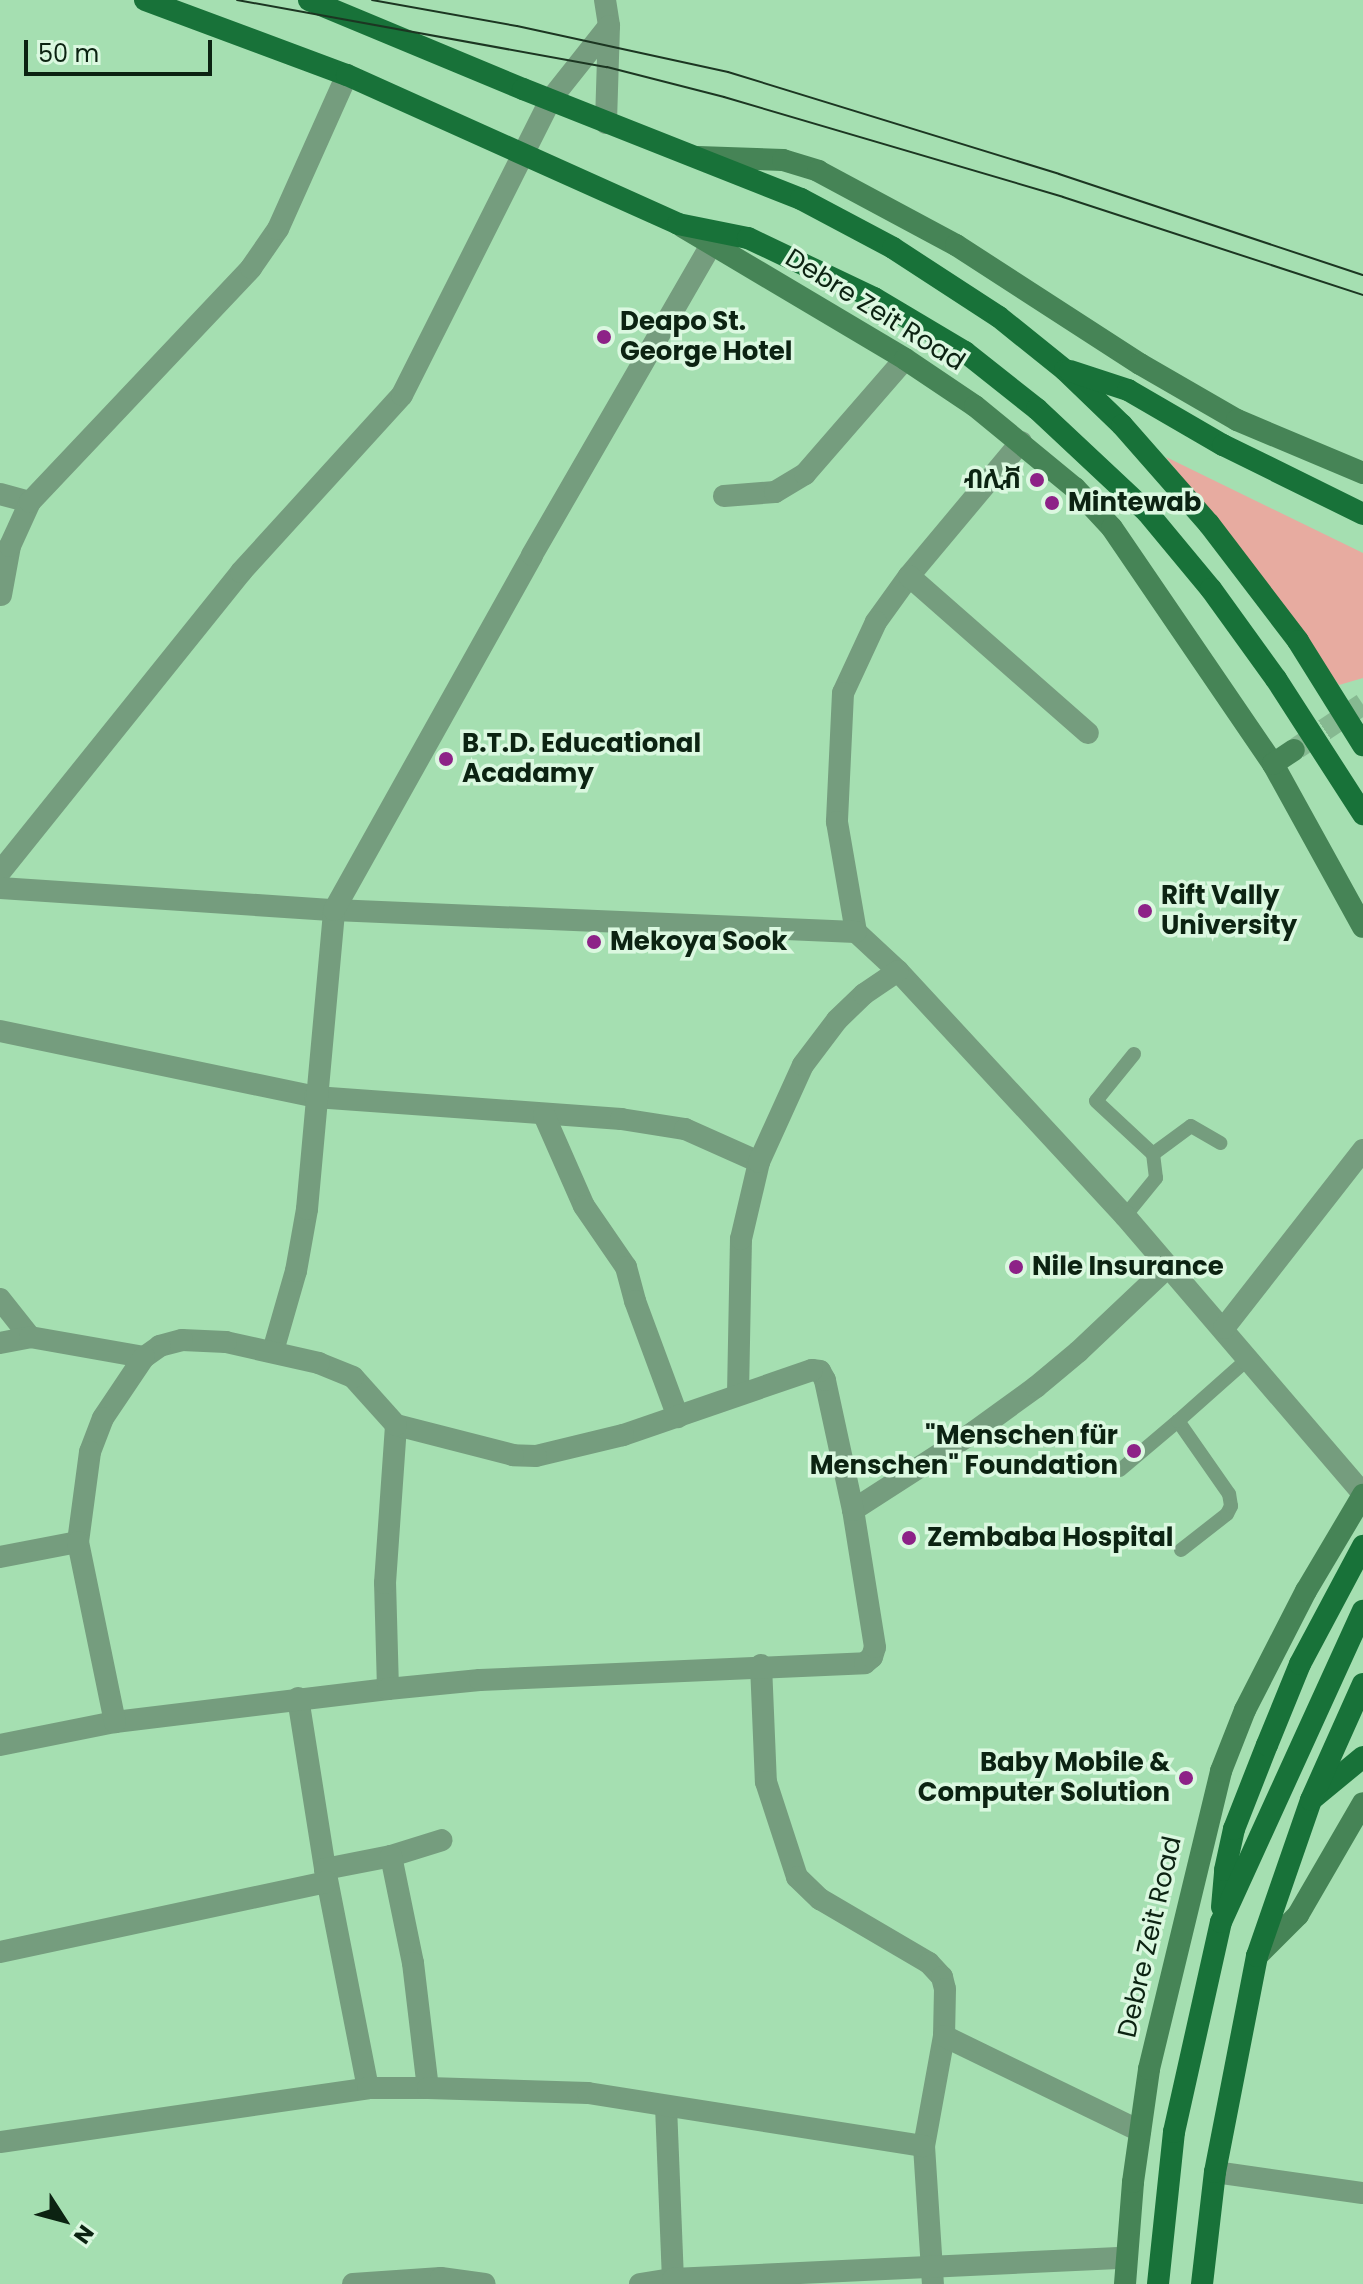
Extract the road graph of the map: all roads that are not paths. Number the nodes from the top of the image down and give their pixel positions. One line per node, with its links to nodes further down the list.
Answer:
1 (145, 0): 5 (main road, Debre Zeit Road)
2 (309, 0): 6 (main road)
3 (605, 0): 4 (street)
4 (609, 26): 6 (street); 7 (street)
5 (347, 75): 8 (main road, Debre Zeit Road); 18 (street)
6 (551, 99): 7 (main road); 8 (street)
7 (606, 123): 9 (main road)
8 (520, 155): 10 (main road, Debre Zeit Road); 27 (street)
9 (697, 157): 13 (main road); 15 (main road)
10 (678, 224): 11 (main road, Debre Zeit Road); 26 (main road)
11 (712, 243): 12 (main road, Debre Zeit Road); 29 (street)
12 (905, 359): 14 (main road, Debre Zeit Road); 17 (street)
13 (1065, 370): 19 (main road); 23 (main road)
14 (1021, 442): 20 (street); 25 (main road, Debre Zeit Road)
15 (1363, 473)
16 (0, 494): 18 (street)
17 (724, 496)
18 (30, 502): 21 (street)
19 (1363, 514)
20 (909, 576): 22 (street); 31 (street)
21 (1, 595)
22 (1088, 733)
23 (1363, 745)
24 (1294, 750): 25 (main road)
25 (1273, 764): 30 (main road, Debre Zeit Road)
26 (1358, 806)
27 (0, 872)
28 (0, 888): 29 (street)
29 (334, 910): 31 (street); 35 (street)
30 (1363, 927)
31 (856, 932): 32 (street)
32 (898, 971): 40 (street); 41 (street)
33 (0, 1031): 35 (street)
34 (1134, 1054): 39 (lane)
35 (315, 1097): 36 (street); 47 (street)
36 (544, 1115): 40 (street); 51 (street)
37 (1220, 1143): 39 (lane)
38 (1363, 1150): 44 (street)
39 (1153, 1154): 41 (lane)
40 (759, 1162): 50 (street)
41 (1125, 1216): 42 (street)
42 (1169, 1266): 44 (street); 56 (street)
43 (0, 1299): 45 (street)
44 (1224, 1328): 49 (street)
45 (30, 1337): 46 (street); 48 (street)
46 (0, 1343)
47 (273, 1351): 48 (street); 53 (street)
48 (144, 1357): 57 (street)
49 (1250, 1357): 52 (lane); 55 (street)
50 (738, 1394): 51 (street); 56 (street)
51 (678, 1417): 53 (street)
52 (1178, 1421): 54 (lane); 59 (lane)
53 (396, 1425): 64 (street)
54 (1120, 1470)
55 (1363, 1494): 81 (main road, Debre Zeit Road)
56 (853, 1510): 62 (street)
57 (78, 1542): 60 (street); 66 (street)
58 (1363, 1546): 74 (main road)
59 (1181, 1550)
60 (0, 1557)
61 (1363, 1611): 74 (main road)
62 (761, 1665): 64 (street); 77 (street)
63 (1363, 1684): 69 (main road)
64 (388, 1689): 65 (street)
65 (298, 1698): 66 (street); 73 (street)
66 (115, 1722): 67 (street)
67 (0, 1745)
68 (1363, 1757): 69 (main road)
69 (1311, 1800): 76 (main road)
70 (1363, 1803): 76 (main road)
71 (442, 1840): 72 (street)
72 (391, 1856): 73 (street); 79 (street)
73 (326, 1876): 75 (street); 78 (street)
74 (1221, 1922): 93 (main road)
75 (0, 1952)
76 (1257, 1956): 84 (main road)
77 (944, 2036): 81 (street); 83 (street)
78 (368, 2088): 79 (street); 82 (street)
79 (428, 2088): 80 (street)
80 (666, 2106): 83 (street); 88 (street)
81 (1140, 2131): 86 (main road, Debre Zeit Road)
82 (0, 2142)
83 (924, 2146): 87 (street)
84 (1215, 2172): 85 (street); 94 (main road)
85 (1363, 2193)
86 (1124, 2258): 87 (street); 92 (main road, Debre Zeit Road)
87 (932, 2276): 88 (street)
88 (673, 2282): 91 (street)
89 (353, 2284): 90 (street)
90 (485, 2284)
91 (640, 2284)
92 (1125, 2284)
93 (1158, 2284)
94 (1202, 2284)

